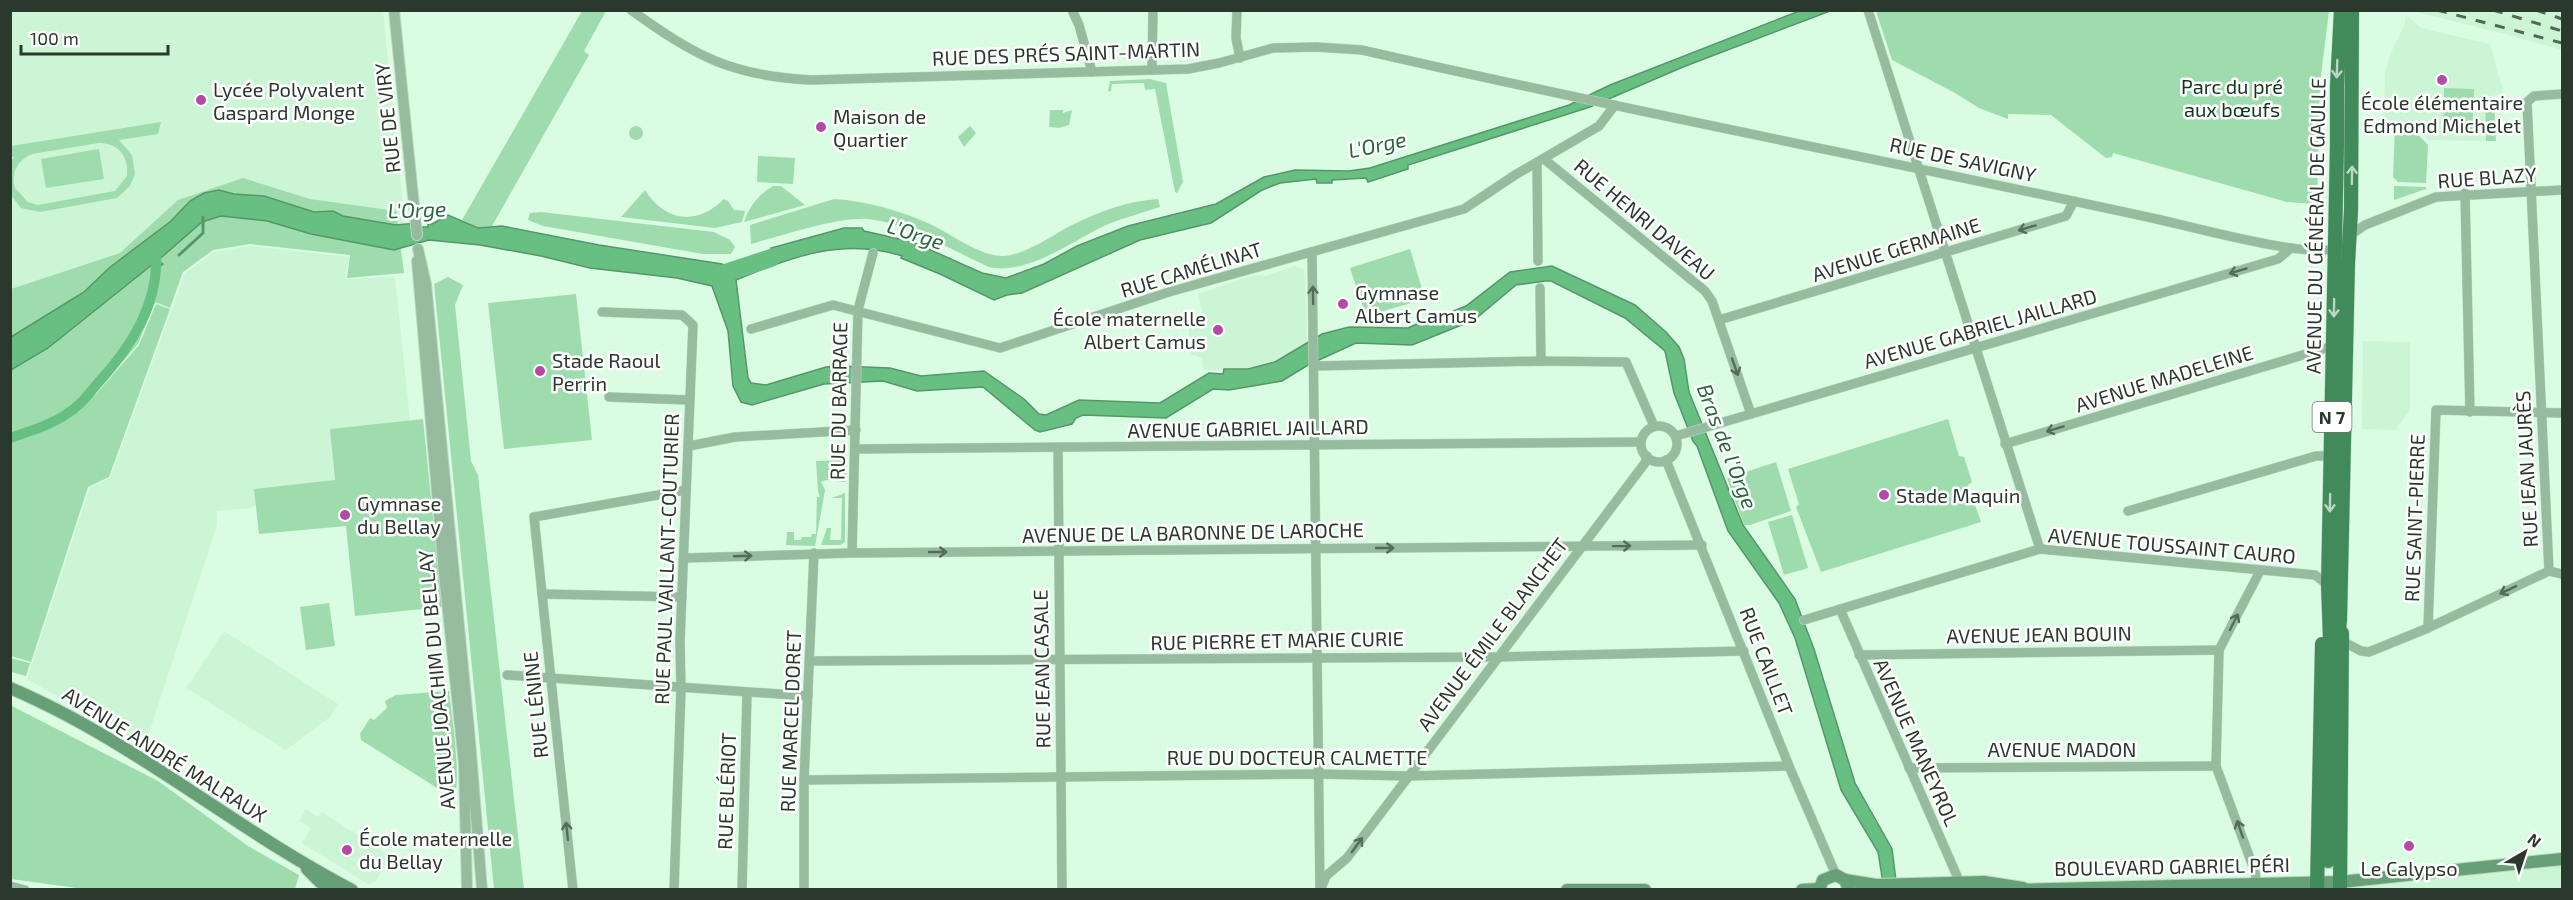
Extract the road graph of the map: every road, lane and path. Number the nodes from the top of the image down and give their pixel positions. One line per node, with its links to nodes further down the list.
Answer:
1 (631, 10): 11 (street, RUE DES PRÉS SAINT-MARTIN)
2 (1072, 10): 11 (street)
3 (1153, 10): 10 (street)
4 (1237, 10): 9 (street)
5 (1868, 10): 16 (street)
6 (2341, 10): 25 (main road, AVENUE DU GÉNÉRAL DE GAULLE / N 7, one-way to 25)
7 (2352, 10): 21 (main road, N 7, one-way to 7)
8 (395, 13): 22 (street, RUE DE VIRY)
9 (1240, 58): 10 (street, RUE DES PRÉS SAINT-MARTIN); 13 (street, RUE DES PRÉS SAINT-MARTIN)
10 (1152, 70): 11 (street, RUE DES PRÉS SAINT-MARTIN)
11 (1092, 72)
12 (2562, 94): 17 (street, RUE JEAN JAURÈS)
13 (1584, 98): 14 (street, RUE DE SAVIGNY)
14 (1615, 105): 15 (street, RUE CAMÉLINAT); 16 (street, RUE DE SAVIGNY)
15 (1541, 161): 26 (street, RUE CAMÉLINAT); 29 (street); 33 (street, RUE HENRI DAVEAU)
16 (1919, 167): 20 (street, RUE DE SAVIGNY); 28 (street)
17 (2530, 190): 18 (street, RUE BLAZY); 19 (street, RUE BLAZY); 42 (street, RUE JEAN JAURÈS)
18 (2562, 190)
19 (2464, 193): 21 (street, RUE BLAZY); 41 (street)
20 (2073, 201): 23 (street, RUE DE SAVIGNY); 28 (street, AVENUE GERMAINE, one-way to 28)
21 (2350, 234): 25 (street, RUE BLAZY); 75 (main road, AVENUE DU GÉNÉRAL DE GAULLE / N 7)
22 (417, 235): 24 (street)
23 (2291, 248): 25 (street, RUE DE SAVIGNY); 36 (street, AVENUE GABRIEL JAILLARD, one-way to 36)
24 (418, 249): 113 (street, AVENUE JOACHIM DU BELLAY); 114 (street, AVENUE JOACHIM DU BELLAY)
25 (2335, 249): 35 (main road, AVENUE DU GÉNÉRAL DE GAULLE / N 7, one-way to 35)
26 (1312, 252): 31 (street, RUE CAMÉLINAT); 38 (street, one-way to 26)
27 (873, 253): 31 (street, RUE DU BARRAGE)
28 (1946, 253): 33 (street, AVENUE GERMAINE); 36 (street)
29 (1538, 261)
30 (1540, 288): 37 (street)
31 (858, 310): 34 (street, RUE CAMÉLINAT); 46 (street, RUE DU BARRAGE)
32 (602, 312): 40 (street, RUE PAUL VAILLANT-COUTURIER)
33 (1719, 320): 44 (street, RUE HENRI DAVEAU, one-way to 44)
34 (751, 329)
35 (2333, 346): 49 (street, AVENUE MADELEINE, one-way to 49); 55 (main road, AVENUE DU GÉNÉRAL DE GAULLE / N 7)
36 (1976, 349): 44 (street, AVENUE GABRIEL JAILLARD); 49 (street)
37 (1541, 361): 38 (street); 45 (street)
38 (1315, 364): 50 (street)
39 (609, 397): 40 (street)
40 (688, 400): 51 (street, RUE PAUL VAILLANT-COUTURIER)
41 (2470, 412): 42 (street); 76 (street, RUE SAINT-PIERRE)
42 (2542, 412): 43 (street); 68 (street, RUE JEAN JAURÈS)
43 (2562, 413)
44 (1751, 414): 47 (street, AVENUE GABRIEL JAILLARD)
45 (1654, 426): 47 (street); 48 (street)
46 (856, 430): 51 (street); 52 (street, RUE DU BARRAGE)
47 (1676, 436): 56 (street)
48 (1641, 442): 50 (street, AVENUE GABRIEL JAILLARD); 54 (street)
49 (2005, 444): 62 (street)
50 (1315, 445): 53 (street, AVENUE GABRIEL JAILLARD); 61 (street)
51 (689, 446): 57 (street, RUE PAUL VAILLANT-COUTURIER)
52 (855, 449): 53 (street, AVENUE GABRIEL JAILLARD); 65 (street, RUE DU BARRAGE)
53 (1058, 449): 63 (street, RUE JEAN CASALE)
54 (1647, 456): 56 (street); 60 (street, AVENUE ÉMILE BLANCHET)
55 (2331, 456): 58 (street); 70 (main road, AVENUE DU GÉNÉRAL DE GAULLE / N 7, one-way to 70)
56 (1666, 460): 59 (street, RUE CAILLET)
57 (686, 490): 66 (street, RUE PAUL VAILLANT-COUTURIER); 71 (street, RUE LÉNINE)
58 (2128, 511)
59 (1702, 544): 60 (street, AVENUE DE LA BARONNE DE LAROCHE, one-way to 59); 79 (street, RUE CAILLET)
60 (1581, 546): 61 (street, AVENUE DE LA BARONNE DE LAROCHE, one-way to 60); 82 (street, AVENUE ÉMILE BLANCHET)
61 (1316, 549): 63 (street, AVENUE DE LA BARONNE DE LAROCHE); 81 (street)
62 (2040, 549): 67 (street, AVENUE TOUSSAINT CAURO); 73 (street, AVENUE TOUSSAINT CAURO)
63 (1058, 552): 65 (street, AVENUE DE LA BARONNE DE LAROCHE, one-way to 63); 83 (street, RUE JEAN CASALE)
64 (814, 553): 65 (street, AVENUE DE LA BARONNE DE LAROCHE); 66 (street, AVENUE DE LA BARONNE DE LAROCHE, one-way to 64); 84 (street, RUE MARCEL DORET)
65 (852, 553)
66 (685, 558): 72 (street, RUE PAUL VAILLANT-COUTURIER)
67 (2260, 571): 70 (street, AVENUE TOUSSAINT CAURO); 78 (street, one-way to 67)
68 (2548, 571): 69 (street); 76 (street, one-way to 76)
69 (2562, 574)
70 (2328, 585): 89 (main road, AVENUE DU GÉNÉRAL DE GAULLE / N 7); 105 (main road, AVENUE DU GÉNÉRAL DE GAULLE / N 7)
71 (542, 594): 72 (street); 86 (street, RUE LÉNINE)
72 (682, 597): 88 (street, RUE PAUL VAILLANT-COUTURIER)
73 (1840, 609): 74 (street, AVENUE TOUSSAINT CAURO); 80 (street, AVENUE MANEYROL)
74 (1804, 620)
75 (2340, 620): 77 (main road, AVENUE DU GÉNÉRAL DE GAULLE / N 7); 89 (main road, AVENUE DU GÉNÉRAL DE GAULLE / N 7)
76 (2428, 628): 77 (street)
77 (2344, 642): 106 (main road, AVENUE DU GÉNÉRAL DE GAULLE / N 7)
78 (2219, 650): 80 (street, AVENUE JEAN BOUIN); 93 (street)
79 (1744, 651): 82 (street, RUE PIERRE ET MARIE CURIE); 92 (street, RUE CAILLET)
80 (1859, 655): 94 (street, AVENUE MANEYROL)
81 (1318, 657): 82 (street, RUE PIERRE ET MARIE CURIE); 83 (street, RUE PIERRE ET MARIE CURIE); 95 (street)
82 (1498, 657): 96 (street, AVENUE ÉMILE BLANCHET)
83 (1060, 660): 84 (street, RUE PIERRE ET MARIE CURIE); 97 (street, RUE JEAN CASALE)
84 (810, 662): 91 (street, RUE MARCEL DORET)
85 (507, 675): 86 (street)
86 (550, 679): 88 (street); 115 (street, RUE LÉNINE, one-way to 86)
87 (10, 688): 103 (main road, AVENUE ANDRÉ MALRAUX)
88 (681, 689): 90 (street); 116 (street, RUE PAUL VAILLANT-COUTURIER)
89 (2332, 692): 100 (main road, AVENUE DU GÉNÉRAL DE GAULLE / N 7)
90 (747, 693): 91 (street); 117 (street, RUE BLÉRIOT)
91 (808, 696): 98 (street, RUE MARCEL DORET)
92 (1789, 766): 96 (street, RUE DU DOCTEUR CALMETTE); 101 (street, RUE CAILLET)
93 (2216, 766): 94 (street, AVENUE MADON); 107 (street, one-way to 93)
94 (1909, 768): 104 (street, AVENUE MANEYROL)
95 (1318, 774): 96 (street, RUE DU DOCTEUR CALMETTE); 97 (street, RUE DU DOCTEUR CALMETTE); 120 (street)
96 (1408, 776): 120 (street, AVENUE ÉMILE BLANCHET, one-way to 96)
97 (1061, 777): 98 (street, RUE DU DOCTEUR CALMETTE); 119 (street, RUE JEAN CASALE)
98 (804, 780): 118 (street, RUE MARCEL DORET)
99 (2562, 859): 106 (main road, BOULEVARD GABRIEL PÉRI)
100 (2328, 861)
101 (1844, 882): 104 (main road, BOULEVARD GABRIEL PÉRI); 108 (main road)
102 (10, 886): 111 (street)
103 (329, 886): 112 (main road, AVENUE ANDRÉ MALRAUX)
104 (1959, 886): 109 (main road, BOULEVARD GABRIEL PÉRI)
105 (2317, 886): 106 (main road, BOULEVARD GABRIEL PÉRI); 107 (main road, BOULEVARD GABRIEL PÉRI)
106 (2340, 886)
107 (2257, 887): 110 (main road, BOULEVARD GABRIEL PÉRI)
108 (1819, 889): 123 (main road)
109 (2022, 889): 110 (main road, BOULEVARD GABRIEL PÉRI)
110 (2080, 889)
111 (25, 890)
112 (352, 890)
113 (467, 890)
114 (482, 890)
115 (573, 890)
116 (674, 890)
117 (742, 890)
118 (804, 890)
119 (1062, 890)
120 (1320, 890)
121 (1567, 890): 122 (main road)
122 (1645, 890)
123 (1802, 890)

